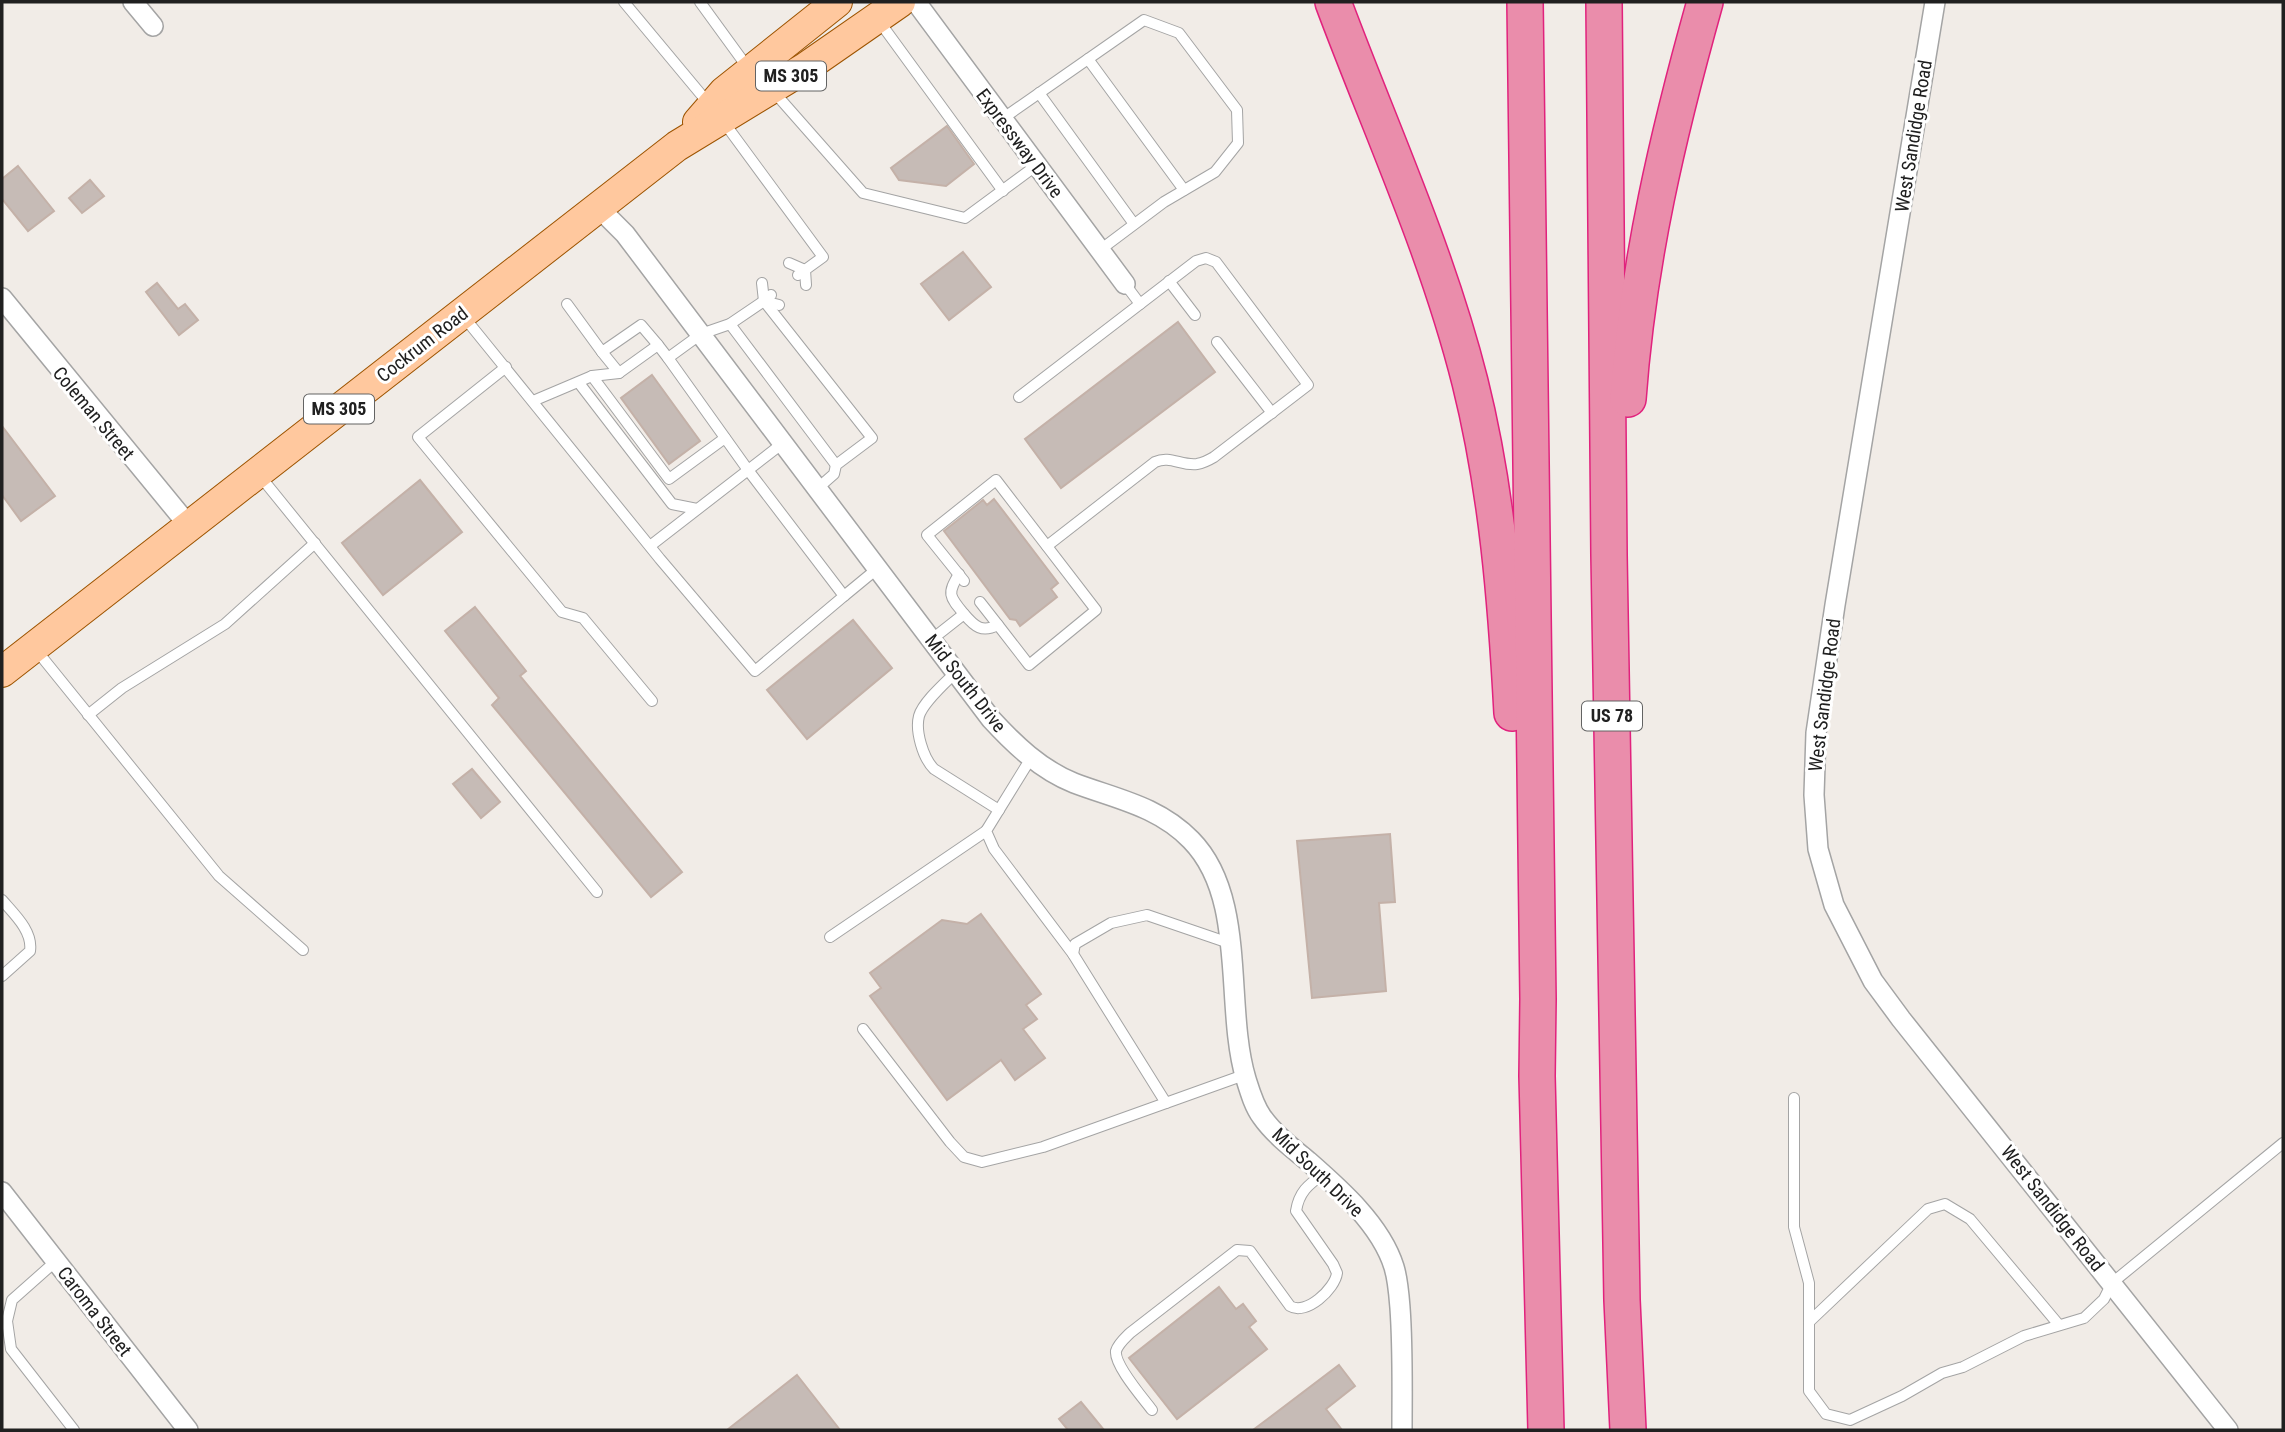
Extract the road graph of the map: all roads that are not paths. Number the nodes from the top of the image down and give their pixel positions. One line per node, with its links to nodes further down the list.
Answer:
1 (133, 2): 12 (street)
2 (624, 2): 16 (lane)
3 (700, 2): 14 (lane)
4 (837, 2): 14 (main road, Cockrum Road / MS 305)
5 (916, 2): 17 (street, Expressway Drive)
6 (1333, 2): 83 (highway)
7 (1525, 2): 83 (highway)
8 (1604, 2): 61 (highway, US 78)
9 (1705, 2): 61 (highway)
10 (1935, 2): 92 (street, West Sandidge Road)
11 (888, 10): 14 (main road, Cockrum Road / MS 305); 20 (lane)
12 (153, 26)
13 (1088, 59): 15 (lane); 19 (lane); 19 (lane)
14 (761, 80): 16 (main road, Cockrum Road / MS 305); 20 (lane)
15 (1039, 93): 17 (lane); 22 (lane)
16 (716, 113): 21 (main road, Cockrum Road / MS 305); 25 (lane)
17 (1002, 119): 18 (street, Expressway Drive)
18 (1037, 164): 20 (lane); 23 (street, Expressway Drive)
19 (1184, 190): 22 (lane)
20 (1003, 191)
21 (598, 207): 35 (main road, Cockrum Road / MS 305); 38 (street, Mid South Drive)
22 (1134, 224): 23 (lane)
23 (1100, 250): 28 (street, Expressway Drive)
24 (789, 263): 25 (lane)
25 (802, 273): 29 (lane)
26 (1170, 281): 33 (lane); 36 (lane); 49 (lane)
27 (762, 283): 31 (lane)
28 (1125, 284): 33 (lane)
29 (806, 285)
30 (2, 298): 57 (street, Coleman Street)
31 (767, 298): 34 (lane); 37 (lane); 52 (lane)
32 (566, 304): 41 (lane)
33 (1140, 304): 47 (lane)
34 (779, 305)
35 (461, 314): 43 (lane); 54 (main road, Cockrum Road / MS 305)
36 (1195, 315)
37 (730, 324): 38 (lane); 52 (lane)
38 (701, 334): 42 (lane); 51 (street, Mid South Drive)
39 (1217, 342): 49 (lane)
40 (658, 345): 41 (lane); 42 (lane); 44 (lane)
41 (602, 352): 44 (lane)
42 (668, 358): 50 (lane)
43 (506, 367): 48 (lane); 71 (lane)
44 (619, 373): 45 (lane)
45 (592, 376): 46 (lane); 50 (lane)
46 (579, 383): 48 (lane); 56 (lane)
47 (1019, 397)
48 (533, 401): 59 (lane)
49 (1272, 413): 60 (lane)
50 (725, 438): 53 (lane)
51 (784, 443): 53 (lane); 55 (street, Mid South Drive)
52 (836, 465): 55 (lane)
53 (748, 470): 56 (lane); 63 (lane)
54 (258, 472): 57 (main road, Cockrum Road / MS 305); 58 (lane)
55 (818, 488): 62 (street, Mid South Drive)
56 (698, 509): 59 (lane)
57 (189, 526): 68 (main road, Cockrum Road / MS 305)
58 (314, 543): 72 (lane); 76 (lane)
59 (650, 546): 63 (lane)
60 (1047, 546): 65 (lane); 66 (lane)
61 (1609, 555): 100 (highway, US 78)
62 (878, 568): 63 (lane); 67 (street, Mid South Drive)
63 (844, 596)
64 (980, 602): 66 (lane)
65 (964, 614): 66 (lane); 67 (lane)
66 (998, 625)
67 (931, 640): 70 (street, Mid South Drive)
68 (33, 647): 69 (main road, Cockrum Road / MS 305); 72 (lane)
69 (2, 672)
70 (956, 672): 73 (street, Mid South Drive); 74 (lane)
71 (652, 701)
72 (88, 715): 80 (lane)
73 (1031, 758): 74 (lane); 79 (street, Mid South Drive)
74 (999, 810): 75 (lane)
75 (986, 831): 78 (lane); 81 (lane)
76 (597, 892)
77 (2, 900): 82 (lane)
78 (830, 937)
79 (1229, 943): 81 (lane); 85 (street, Mid South Drive)
80 (303, 950)
81 (1073, 954): 87 (lane)
82 (2, 976)
83 (1538, 999): 99 (highway)
84 (863, 1029): 87 (lane)
85 (1244, 1075): 87 (lane); 89 (street, Mid South Drive)
86 (1794, 1098): 93 (lane)
87 (1166, 1103)
88 (2283, 1143): 92 (lane)
89 (1323, 1174): 95 (lane); 98 (street, Mid South Drive)
90 (2, 1192): 91 (street, Caroma Street)
91 (56, 1261): 96 (street, Caroma Street); 97 (lane)
92 (2112, 1283): 94 (lane); 101 (street, West Sandidge Road)
93 (1809, 1322): 94 (lane); 94 (lane)
94 (2059, 1325)
95 (1152, 1410)
96 (182, 1428)
97 (74, 1430)
98 (1402, 1430)
99 (1546, 1430)
100 (1628, 1430)
101 (2228, 1430)

